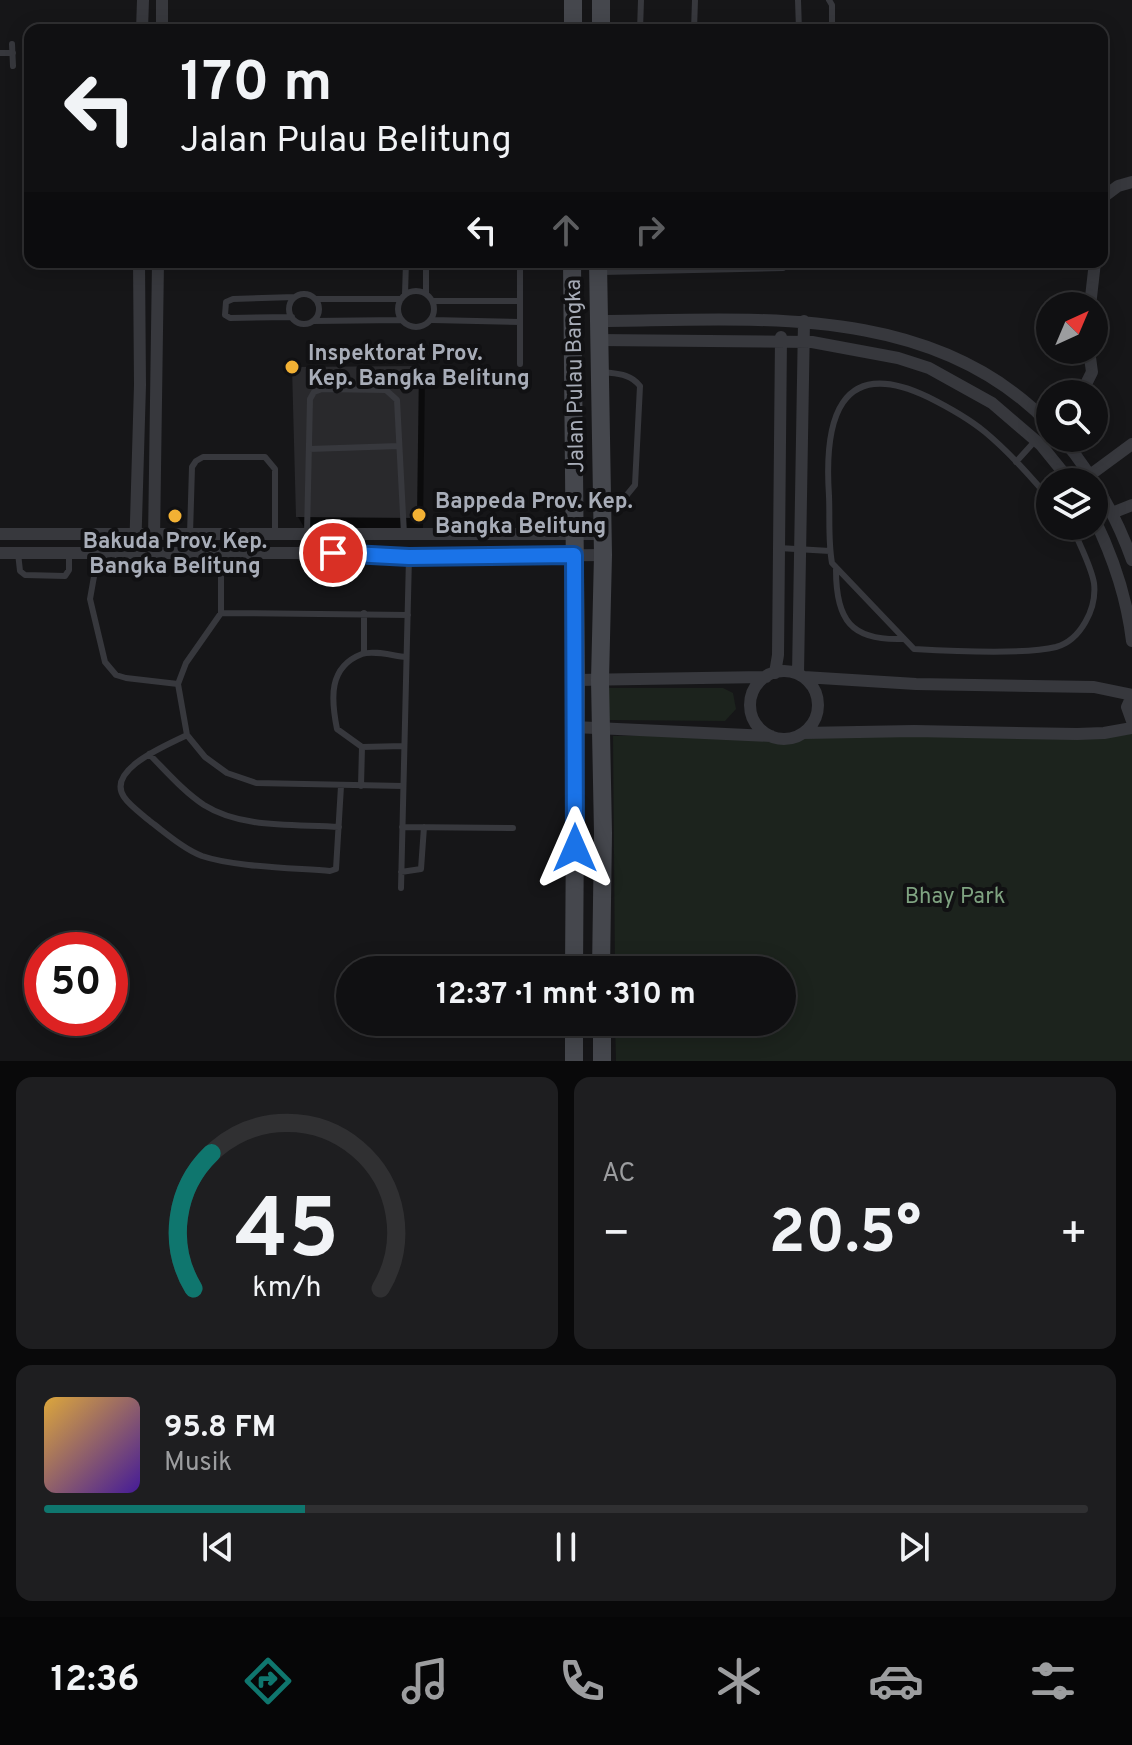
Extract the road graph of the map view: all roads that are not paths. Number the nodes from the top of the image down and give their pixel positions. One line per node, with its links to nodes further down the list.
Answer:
1 (143, 0): 9 (street)
2 (162, 0): 10 (street)
3 (573, 0): 11 (main road)
4 (600, 0): 12 (main road)
5 (641, 0): 13 (lane)
6 (695, 0): 14 (lane)
7 (798, 0): 15 (lane)
8 (829, 0): 16 (lane)
9 (142, 24)
10 (162, 24)
11 (573, 24)
12 (601, 24)
13 (640, 24)
14 (694, 24)
15 (799, 24)
16 (832, 24)
17 (12, 44): 19 (lane)
18 (0, 53): 19 (lane)
19 (13, 53): 20 (lane)
20 (13, 66)
21 (1132, 182): 22 (street)
22 (1108, 194)
23 (139, 268): 74 (street)
24 (158, 268): 75 (street)
25 (405, 268): 37 (lane)
26 (426, 268): 35 (lane)
27 (520, 268): 40 (lane)
28 (572, 268): 76 (main road, Jalan Pulau Bangka)
29 (598, 268): 48 (main road, Jalan Pulau Bangka)
30 (608, 268): 33 (lane)
31 (783, 268): 33 (lane)
32 (1094, 268): 34 (street)
33 (638, 271)
34 (1092, 292)
35 (426, 294): 37 (lane); 39 (lane)
36 (295, 297): 38 (lane); 41 (lane); 41 (lane)
37 (403, 297): 38 (lane); 42 (lane)
38 (315, 299): 44 (lane)
39 (433, 301): 40 (lane); 43 (lane)
40 (520, 301): 47 (lane)
41 (292, 317): 44 (lane)
42 (401, 320): 43 (lane); 44 (lane)
43 (432, 320): 47 (lane)
44 (312, 321)
45 (781, 321): 46 (street); 48 (street); 49 (street)
46 (804, 321): 50 (street); 53 (street)
47 (520, 322): 51 (lane)
48 (598, 331): 49 (street); 52 (main road, Jalan Pulau Bangka)
49 (781, 341): 50 (street); 79 (street)
50 (803, 342): 54 (street); 80 (street)
51 (520, 364)
52 (598, 372): 64 (main road, Jalan Pulau Bangka); 64 (lane)
53 (1036, 412)
54 (1035, 440): 59 (lane); 60 (street)
55 (1131, 445): 62 (street)
56 (399, 446): 57 (lane); 57 (lane); 72 (lane)
57 (309, 449): 69 (lane)
58 (1073, 452): 61 (street)
59 (1016, 462): 63 (lane); 81 (lane)
60 (1059, 468)
61 (1085, 468)
62 (1100, 468)
63 (1036, 484)
64 (602, 499): 73 (main road, Jalan Pulau Bangka)
65 (1132, 505): 67 (street)
66 (1108, 506): 67 (street)
67 (1112, 513): 92 (street)
68 (275, 533): 69 (street); 71 (street); 71 (lane)
69 (307, 533): 72 (street)
70 (0, 534): 74 (street)
71 (190, 534): 75 (street)
72 (404, 534): 76 (street)
73 (602, 534): 76 (street); 90 (main road, Jalan Pulau Bangka)
74 (135, 535): 75 (street); 86 (street)
75 (154, 535): 87 (street)
76 (574, 535): 89 (main road, Jalan Pulau Bangka)
77 (1078, 540): 97 (lane)
78 (1105, 540): 98 (street)
79 (779, 548): 80 (lane); 101 (street)
80 (800, 550): 81 (lane); 102 (street)
81 (830, 551): 93 (lane)
82 (0, 553): 83 (street)
83 (18, 553): 84 (street); 84 (lane)
84 (69, 554): 85 (street)
85 (98, 554): 86 (street); 105 (lane)
86 (135, 555): 87 (street)
87 (154, 555): 88 (street)
88 (221, 555): 91 (street); 94 (lane)
89 (574, 555): 90 (street); 91 (street); 103 (main road, Jalan Pulau Bangka)
90 (603, 555): 104 (main road, Jalan Pulau Bangka)
91 (409, 557): 96 (lane)
92 (1132, 560)
93 (836, 570): 97 (lane); 97 (lane)
94 (221, 613): 95 (lane); 105 (lane)
95 (364, 613): 96 (lane); 99 (lane)
96 (408, 615): 100 (lane)
97 (903, 639)
98 (1132, 641)
99 (364, 653): 100 (lane); 115 (lane)
100 (406, 657): 114 (lane)
101 (770, 675): 102 (street); 104 (street); 113 (street)
102 (801, 676): 106 (street); 111 (street)
103 (576, 680): 104 (street); 108 (main road, Jalan Pulau Bangka)
104 (600, 680): 109 (main road, Jalan Pulau Bangka)
105 (178, 684): 112 (lane)
106 (1132, 695): 107 (street)
107 (1132, 721)
108 (574, 727): 109 (street); 126 (main road, Jalan Pulau Bangka)
109 (602, 728): 113 (street); 127 (main road, Jalan Pulau Bangka)
110 (1132, 728): 111 (street)
111 (803, 733): 113 (street)
112 (187, 735): 116 (lane); 117 (lane)
113 (771, 736)
114 (404, 746): 115 (lane); 119 (lane)
115 (362, 747): 118 (lane)
116 (149, 754): 120 (lane); 120 (lane)
117 (341, 786): 118 (lane); 120 (lane)
118 (361, 786): 119 (lane)
119 (403, 786): 121 (lane)
120 (339, 827)
121 (402, 827): 122 (lane); 124 (lane)
122 (424, 827): 123 (lane); 124 (lane)
123 (513, 828)
124 (401, 872): 125 (lane)
125 (401, 888)
126 (574, 956)
127 (601, 956)
128 (574, 1036): 130 (main road)
129 (602, 1036): 131 (main road)
130 (574, 1061)
131 (602, 1061)

